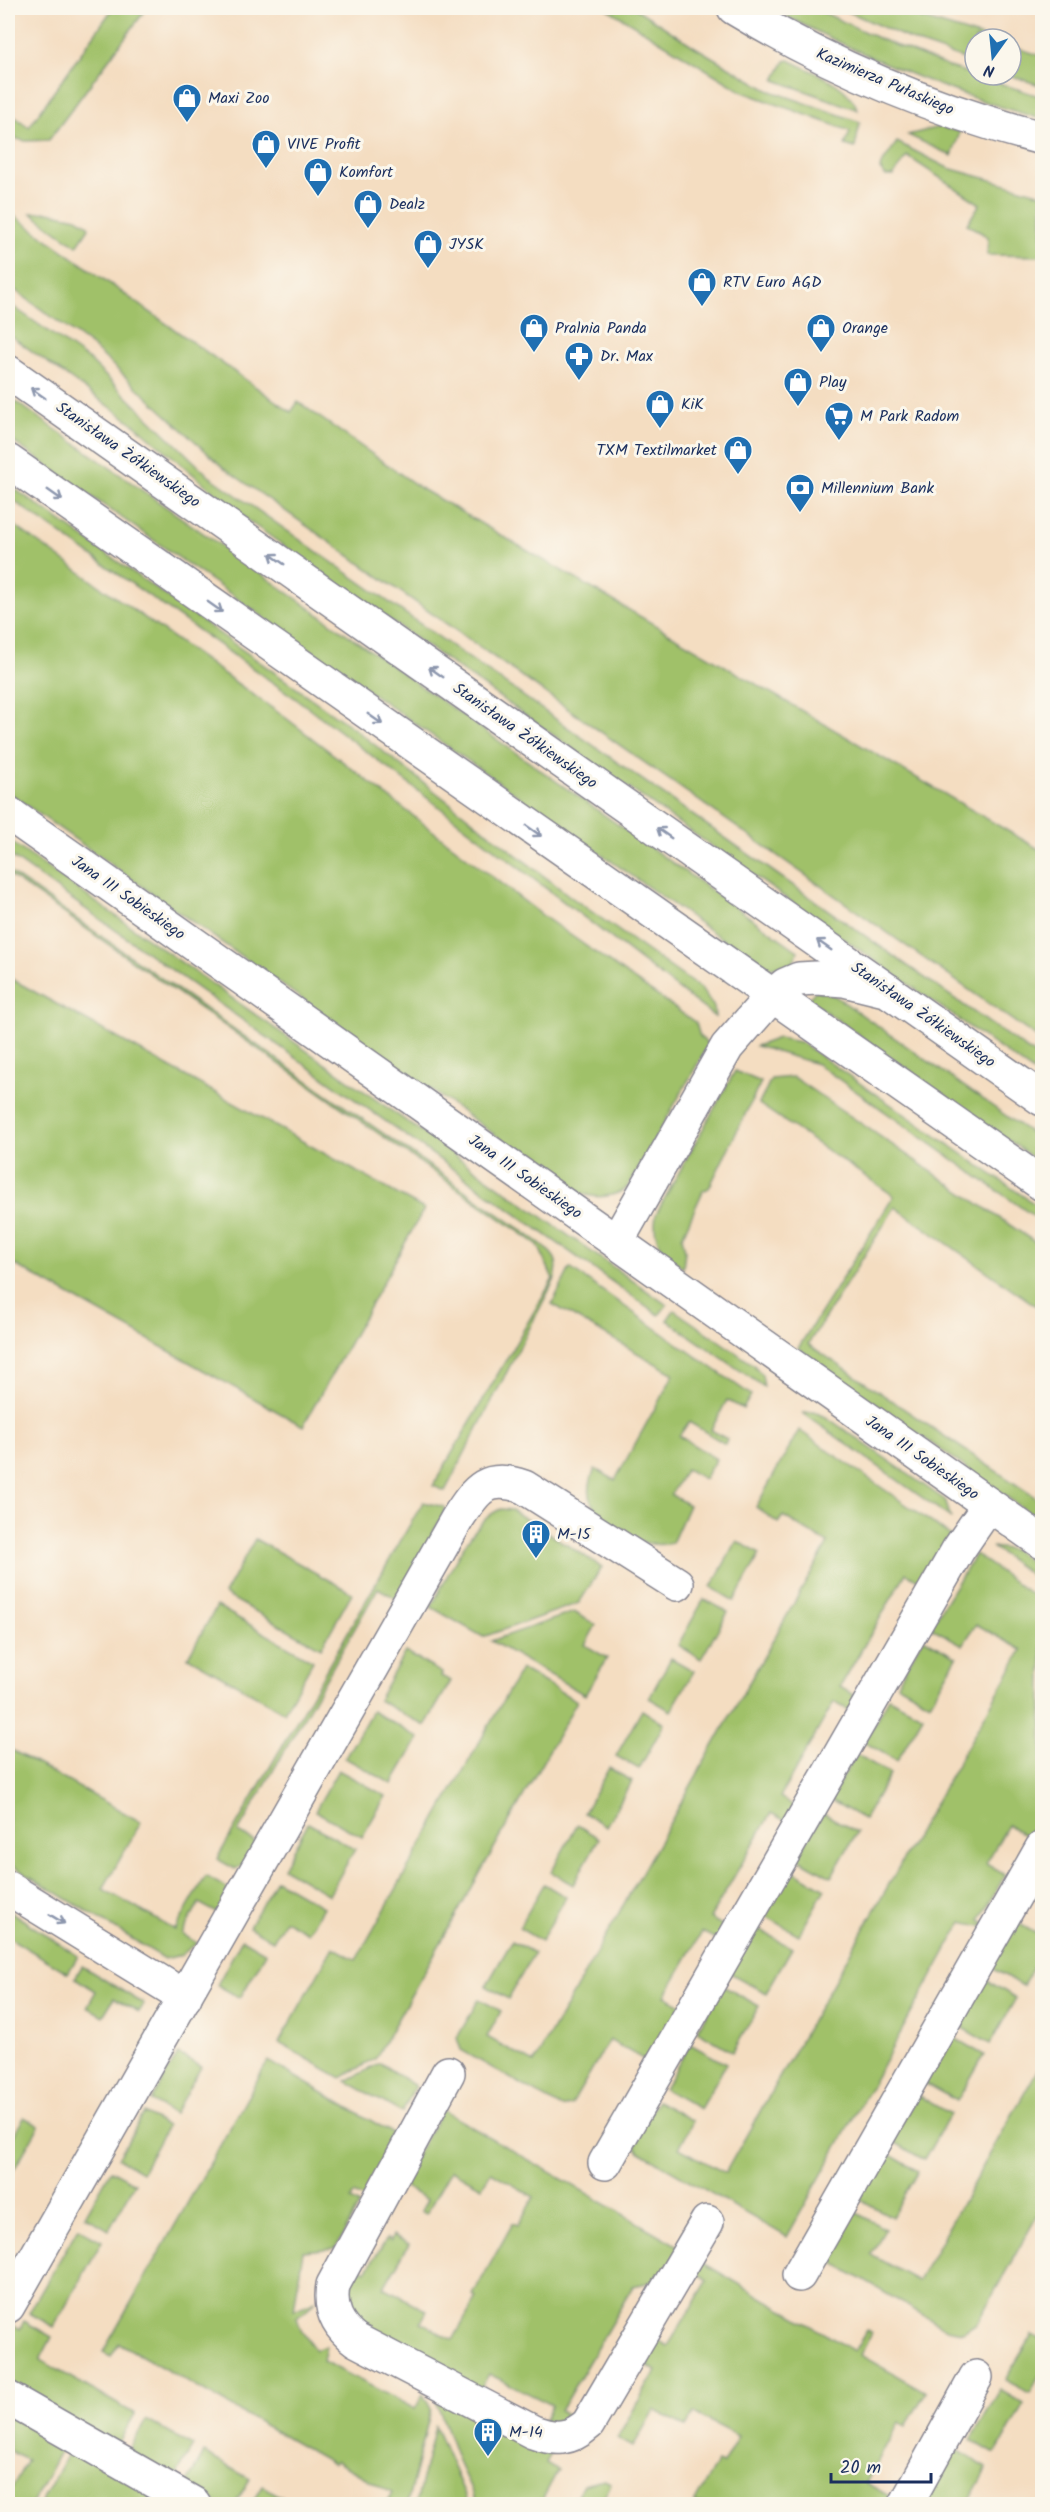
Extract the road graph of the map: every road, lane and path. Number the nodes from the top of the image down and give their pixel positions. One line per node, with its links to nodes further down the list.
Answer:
1 (734, 8): 2 (street, Kazimierza Pułaskiego)
2 (1042, 138)
3 (8, 372): 6 (street, Stanisława Żółkiewskiego, one-way to 3)
4 (8, 461): 7 (street, one-way to 7)
5 (8, 813): 10 (street, Jana III Sobieskiego)
6 (889, 991): 7 (street); 8 (street, Stanisława Żółkiewskiego)
7 (772, 996): 9 (street); 10 (street)
8 (1042, 1099)
9 (1042, 1184)
10 (617, 1241): 11 (street, Jana III Sobieskiego)
11 (989, 1505): 12 (street, Jana III Sobieskiego); 18 (street)
12 (1042, 1542)
13 (677, 1584): 16 (street)
14 (1042, 1848): 20 (street)
15 (8, 1888): 16 (street, one-way to 16)
16 (185, 1997): 21 (street)
17 (448, 2073): 19 (street)
18 (605, 2163)
19 (707, 2222)
20 (799, 2275)
21 (8, 2306)
22 (976, 2377): 25 (street)
23 (8, 2398): 24 (street)
24 (194, 2505)
25 (906, 2505)

